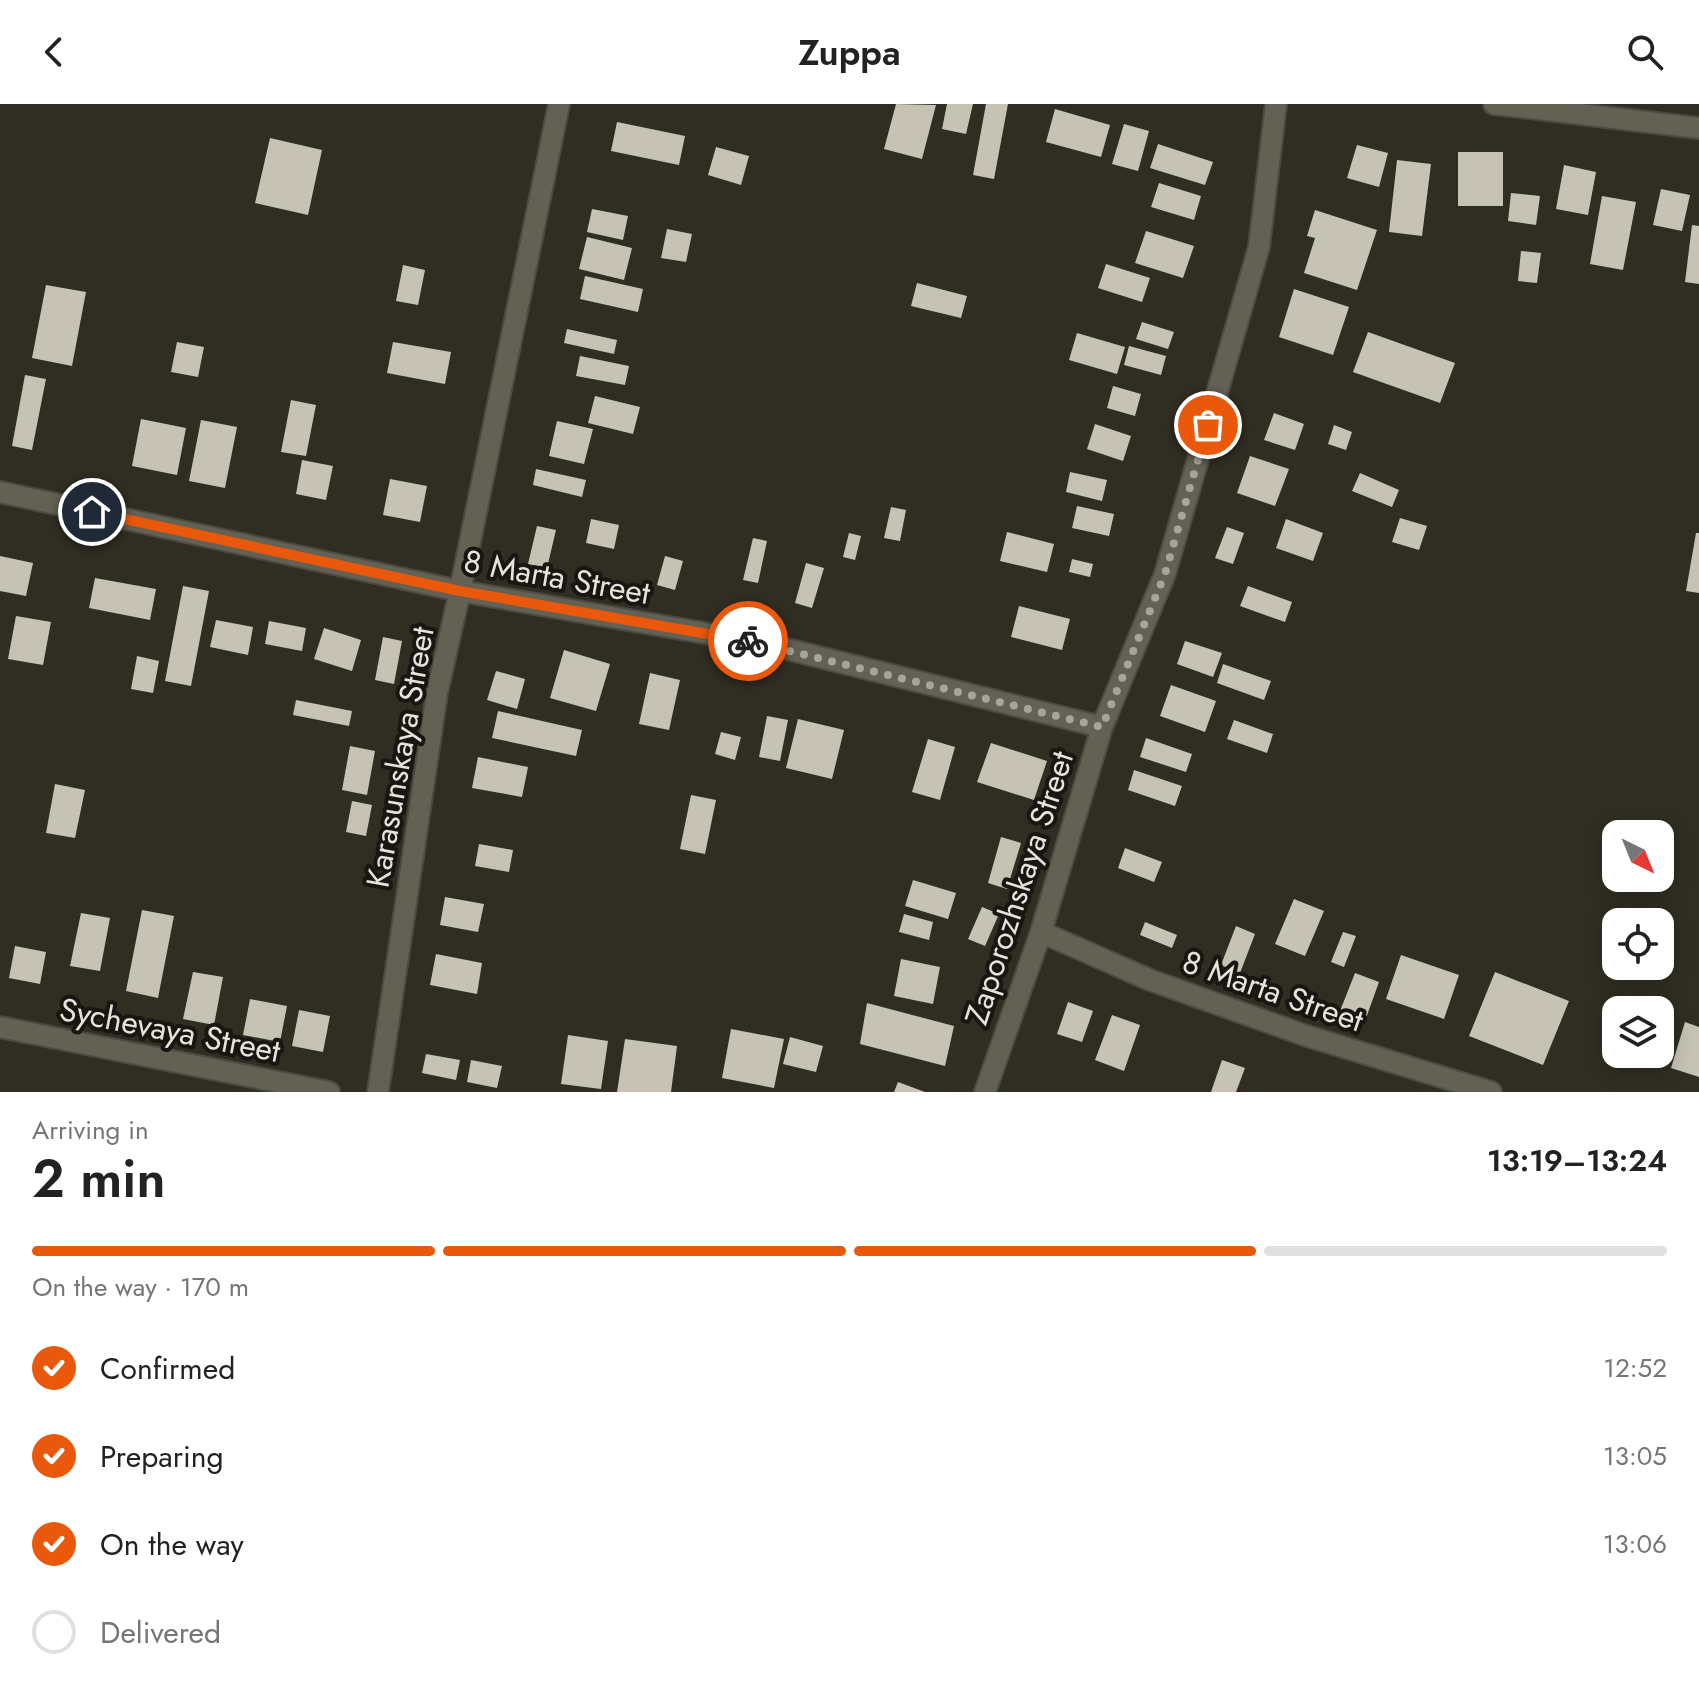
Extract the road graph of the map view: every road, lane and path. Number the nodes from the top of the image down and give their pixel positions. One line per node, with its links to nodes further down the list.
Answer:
1 (559, 104): 6 (street, Karasunskaya Street)
2 (1276, 104): 7 (street, Zaporozhskaya Street)
3 (1494, 104): 4 (street)
4 (1699, 128)
5 (0, 492): 6 (street, 8 Marta Street)
6 (460, 591): 7 (street, 8 Marta Street); 11 (street, Karasunskaya Street)
7 (1102, 727): 8 (street, Zaporozhskaya Street)
8 (1041, 932): 12 (street, Zaporozhskaya Street); 13 (street, 8 Marta Street)
9 (0, 1027): 10 (street, Sychevaya Street)
10 (329, 1092)
11 (378, 1092)
12 (985, 1092)
13 (1491, 1092)

